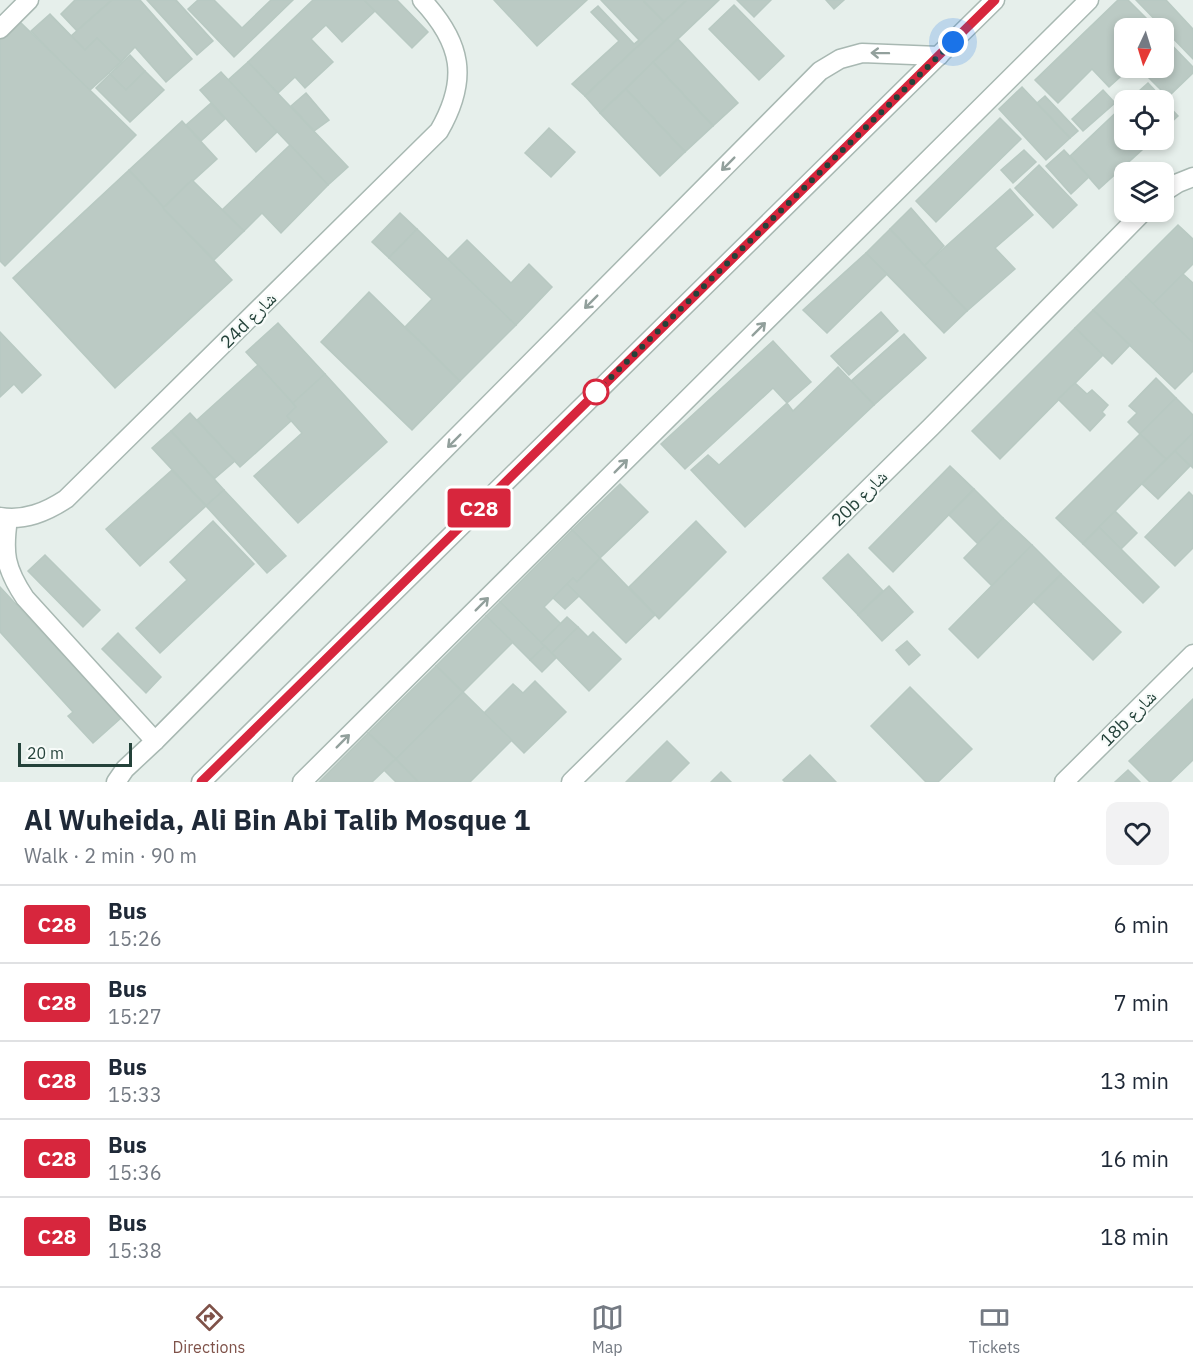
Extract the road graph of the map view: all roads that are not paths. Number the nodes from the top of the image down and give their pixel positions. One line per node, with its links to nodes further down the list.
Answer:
1 (29, 0): 5 (street)
2 (422, 0): 10 (street, 24d شارع)
3 (995, 0): 6 (street)
4 (1089, 0): 15 (street, one-way to 4)
5 (0, 29)
6 (939, 56): 12 (street, one-way to 12); 14 (street)
7 (1193, 177): 8 (street)
8 (1174, 186)
9 (1133, 222): 16 (street, 20b شارع)
10 (4, 518): 12 (street)
11 (1193, 654): 17 (street, 18b شارع)
12 (155, 741): 13 (street)
13 (116, 782)
14 (201, 782)
15 (302, 782)
16 (571, 782)
17 (1064, 782)

